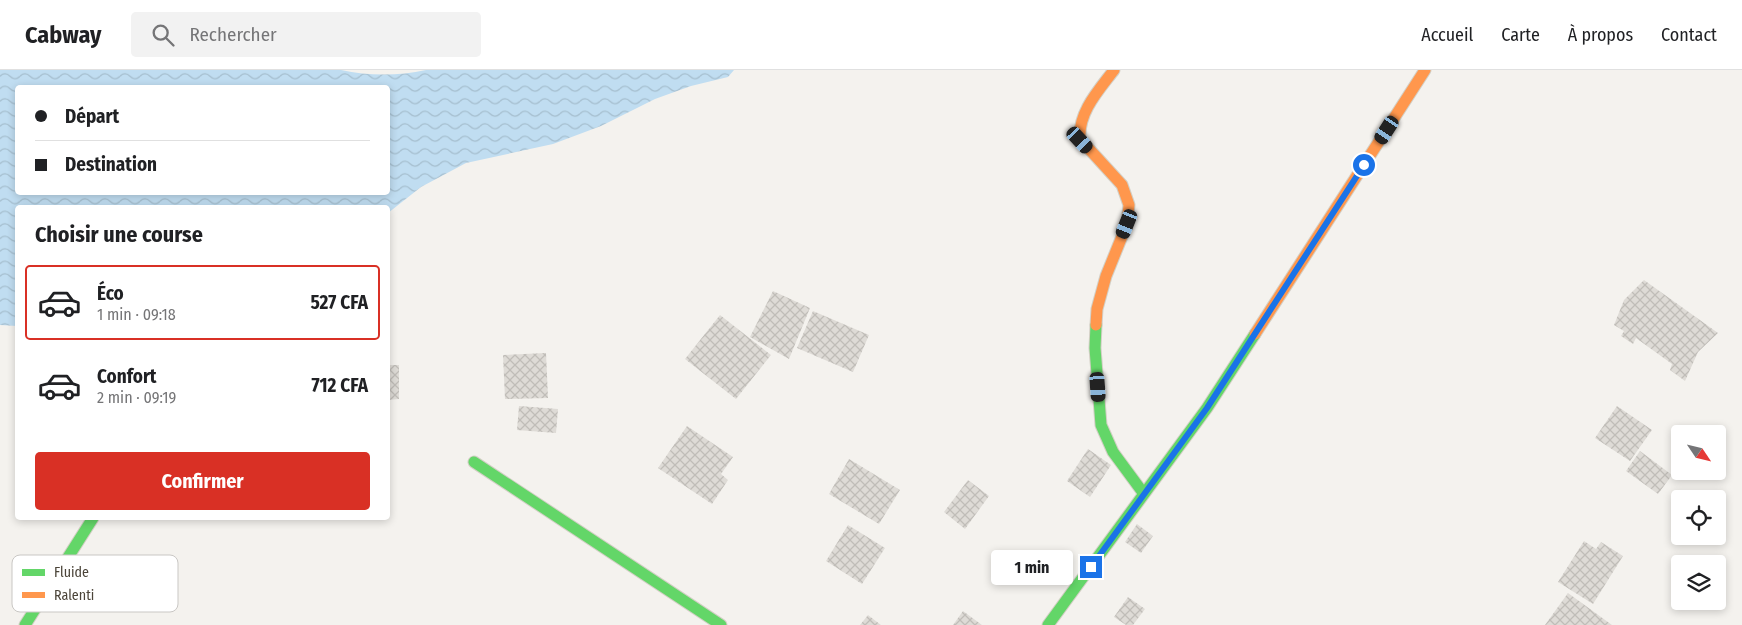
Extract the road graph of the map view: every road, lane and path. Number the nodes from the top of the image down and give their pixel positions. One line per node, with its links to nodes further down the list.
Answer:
1 (1114, 70): 4 (street)
2 (1425, 70): 4 (street)
3 (474, 462): 9 (street)
4 (1144, 494): 10 (street)
5 (93, 520): 6 (street)
6 (70, 555)
7 (33, 612): 8 (street)
8 (25, 625)
9 (721, 625)
10 (1048, 625)

